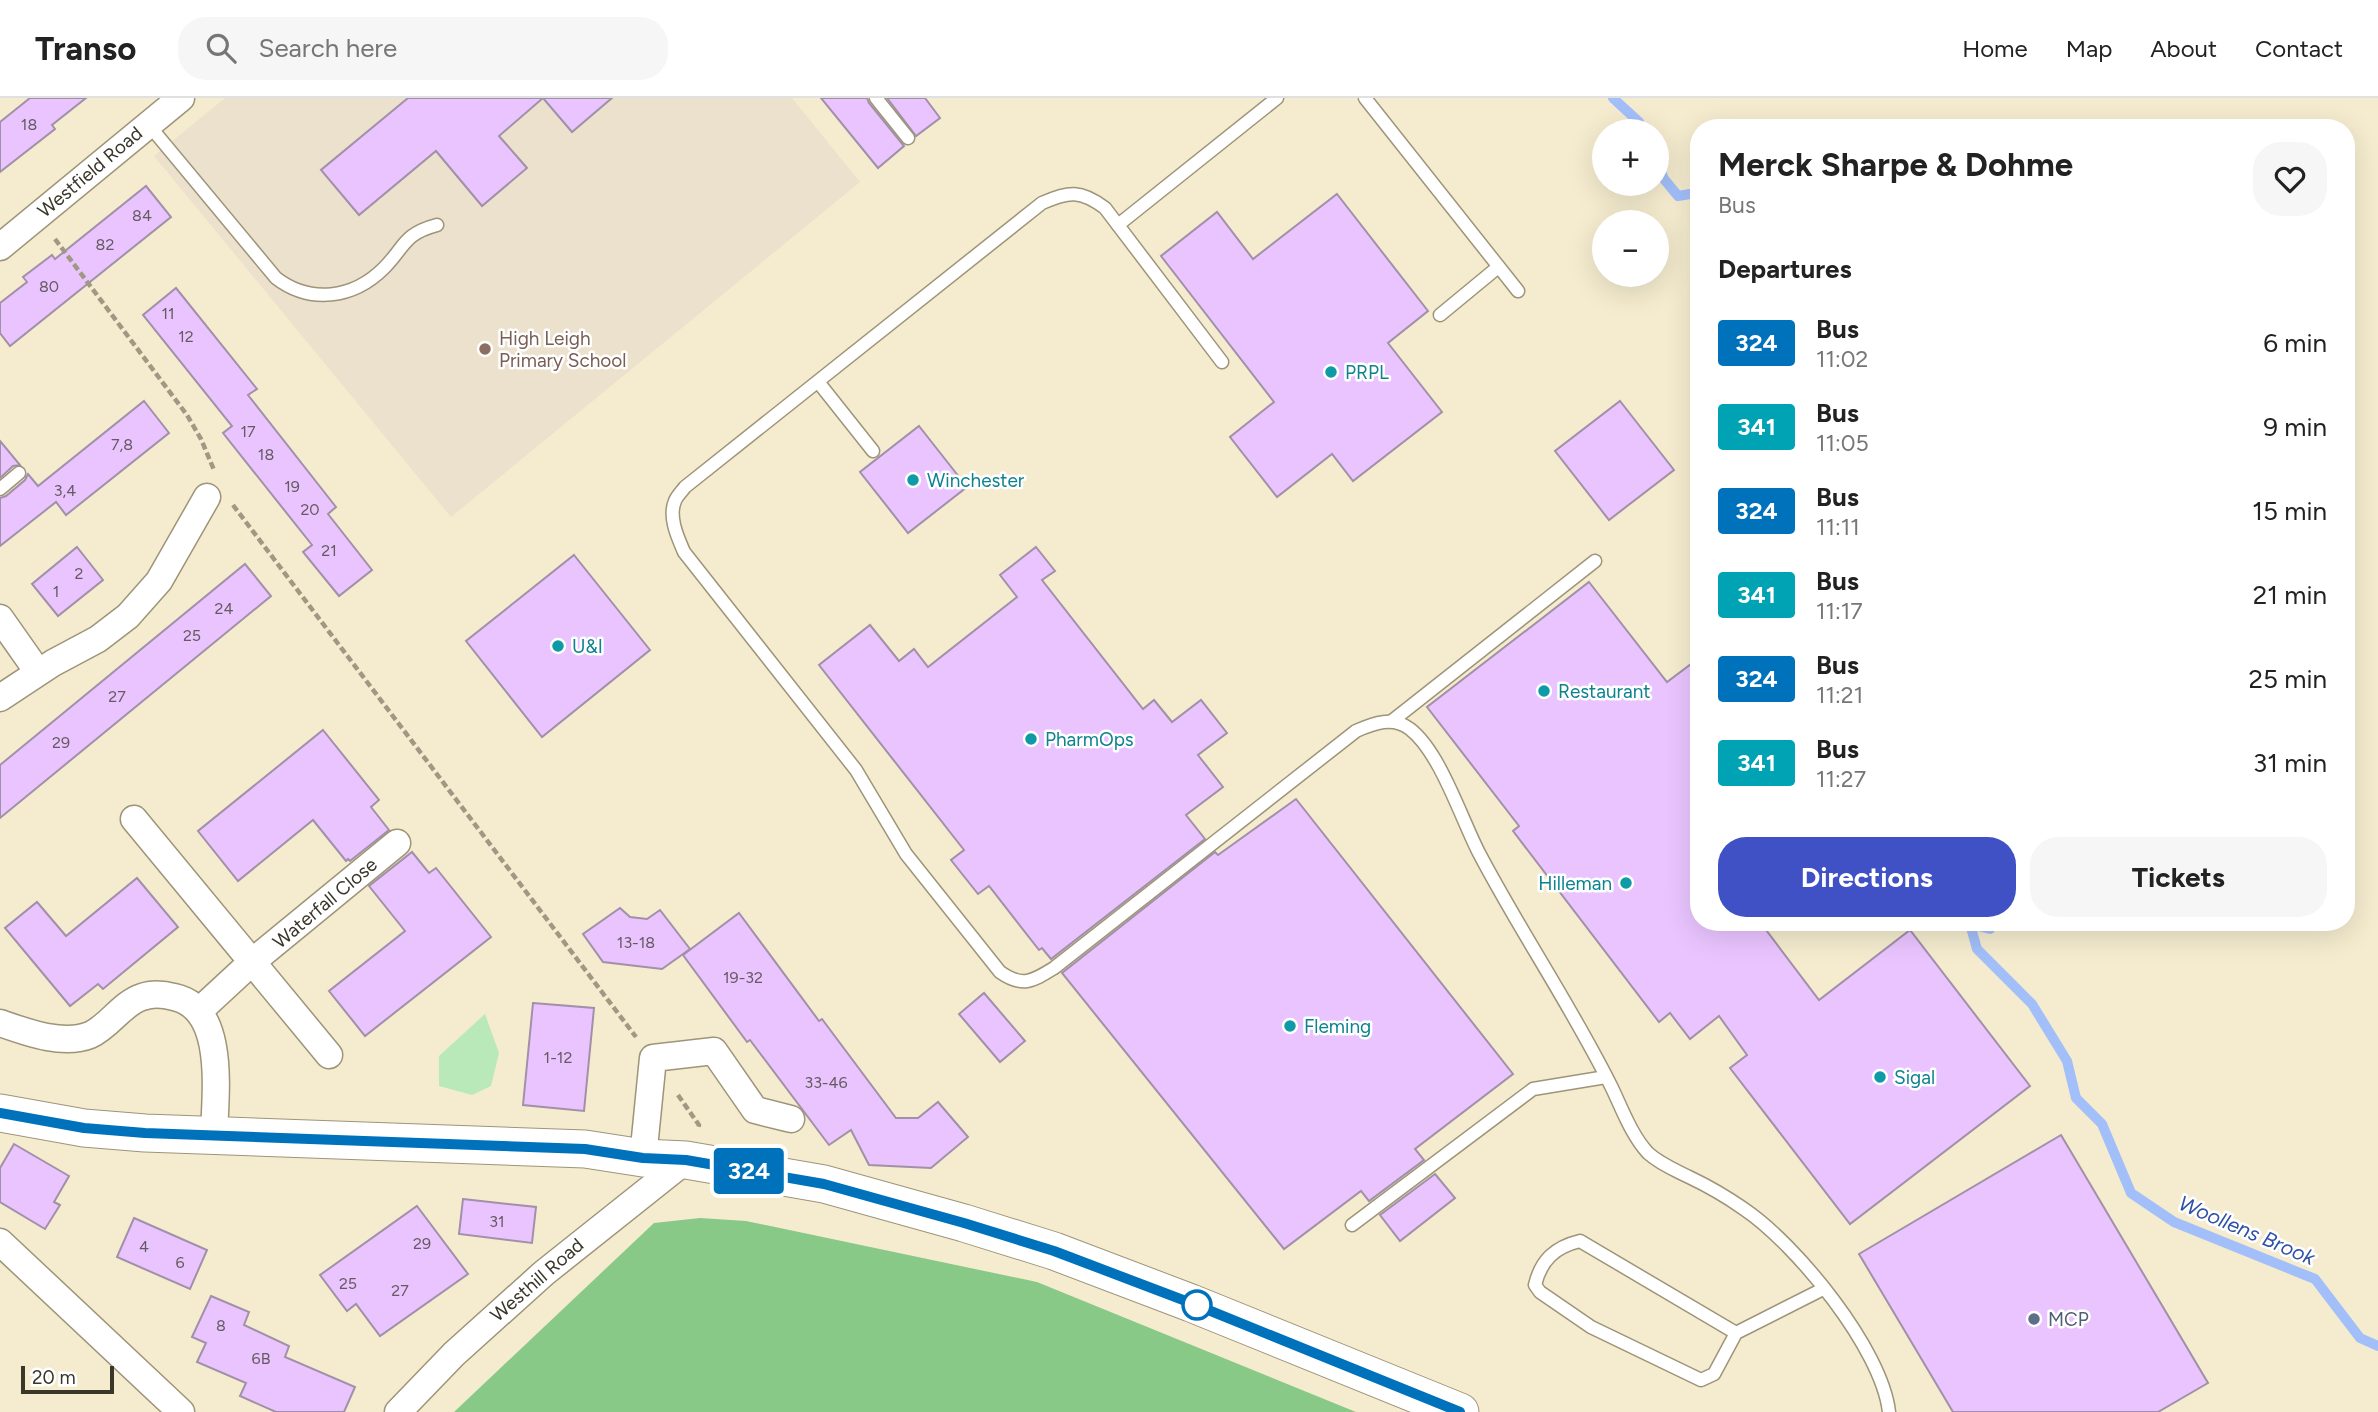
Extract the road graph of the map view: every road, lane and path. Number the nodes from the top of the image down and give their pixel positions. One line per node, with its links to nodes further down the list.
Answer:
1 (181, 98): 5 (street, Westfield Road)
2 (876, 98): 6 (lane)
3 (1277, 98): 9 (lane)
4 (1365, 98): 11 (lane)
5 (148, 124): 7 (street, Westfield Road); 8 (lane)
6 (908, 138)
7 (38, 216): 10 (street, Westfield Road); 19 (path)
8 (437, 225)
9 (1118, 225): 14 (lane); 15 (lane)
10 (0, 247)
11 (1497, 268): 12 (lane); 13 (lane)
12 (1518, 291)
13 (1440, 315)
14 (1223, 362)
15 (818, 383): 16 (lane); 24 (lane)
16 (873, 451)
17 (19, 473): 18 (lane)
18 (0, 489)
19 (218, 492): 22 (street); 31 (path)
20 (1595, 561): 24 (lane)
21 (0, 618): 22 (street)
22 (38, 672): 23 (street)
23 (0, 698)
24 (1392, 721): 32 (lane)
25 (135, 819): 27 (street)
26 (397, 843): 27 (street, Waterfall Close)
27 (253, 962): 28 (street, Waterfall Close); 30 (street)
28 (199, 1011): 29 (street); 35 (street)
29 (0, 1023)
30 (329, 1055)
31 (653, 1058): 34 (street); 36 (street); 37 (path)
32 (1606, 1077): 38 (lane); 40 (lane)
33 (0, 1113): 35 (main road)
34 (791, 1119)
35 (214, 1135): 36 (main road)
36 (643, 1158): 37 (main road)
37 (686, 1160): 43 (street, Westhill Road); 44 (main road)
38 (1352, 1225)
39 (0, 1242): 42 (street)
40 (1823, 1289): 41 (lane); 45 (lane)
41 (1736, 1333): 41 (lane)
42 (181, 1412)
43 (398, 1412)
44 (1460, 1412)
45 (1889, 1412)

